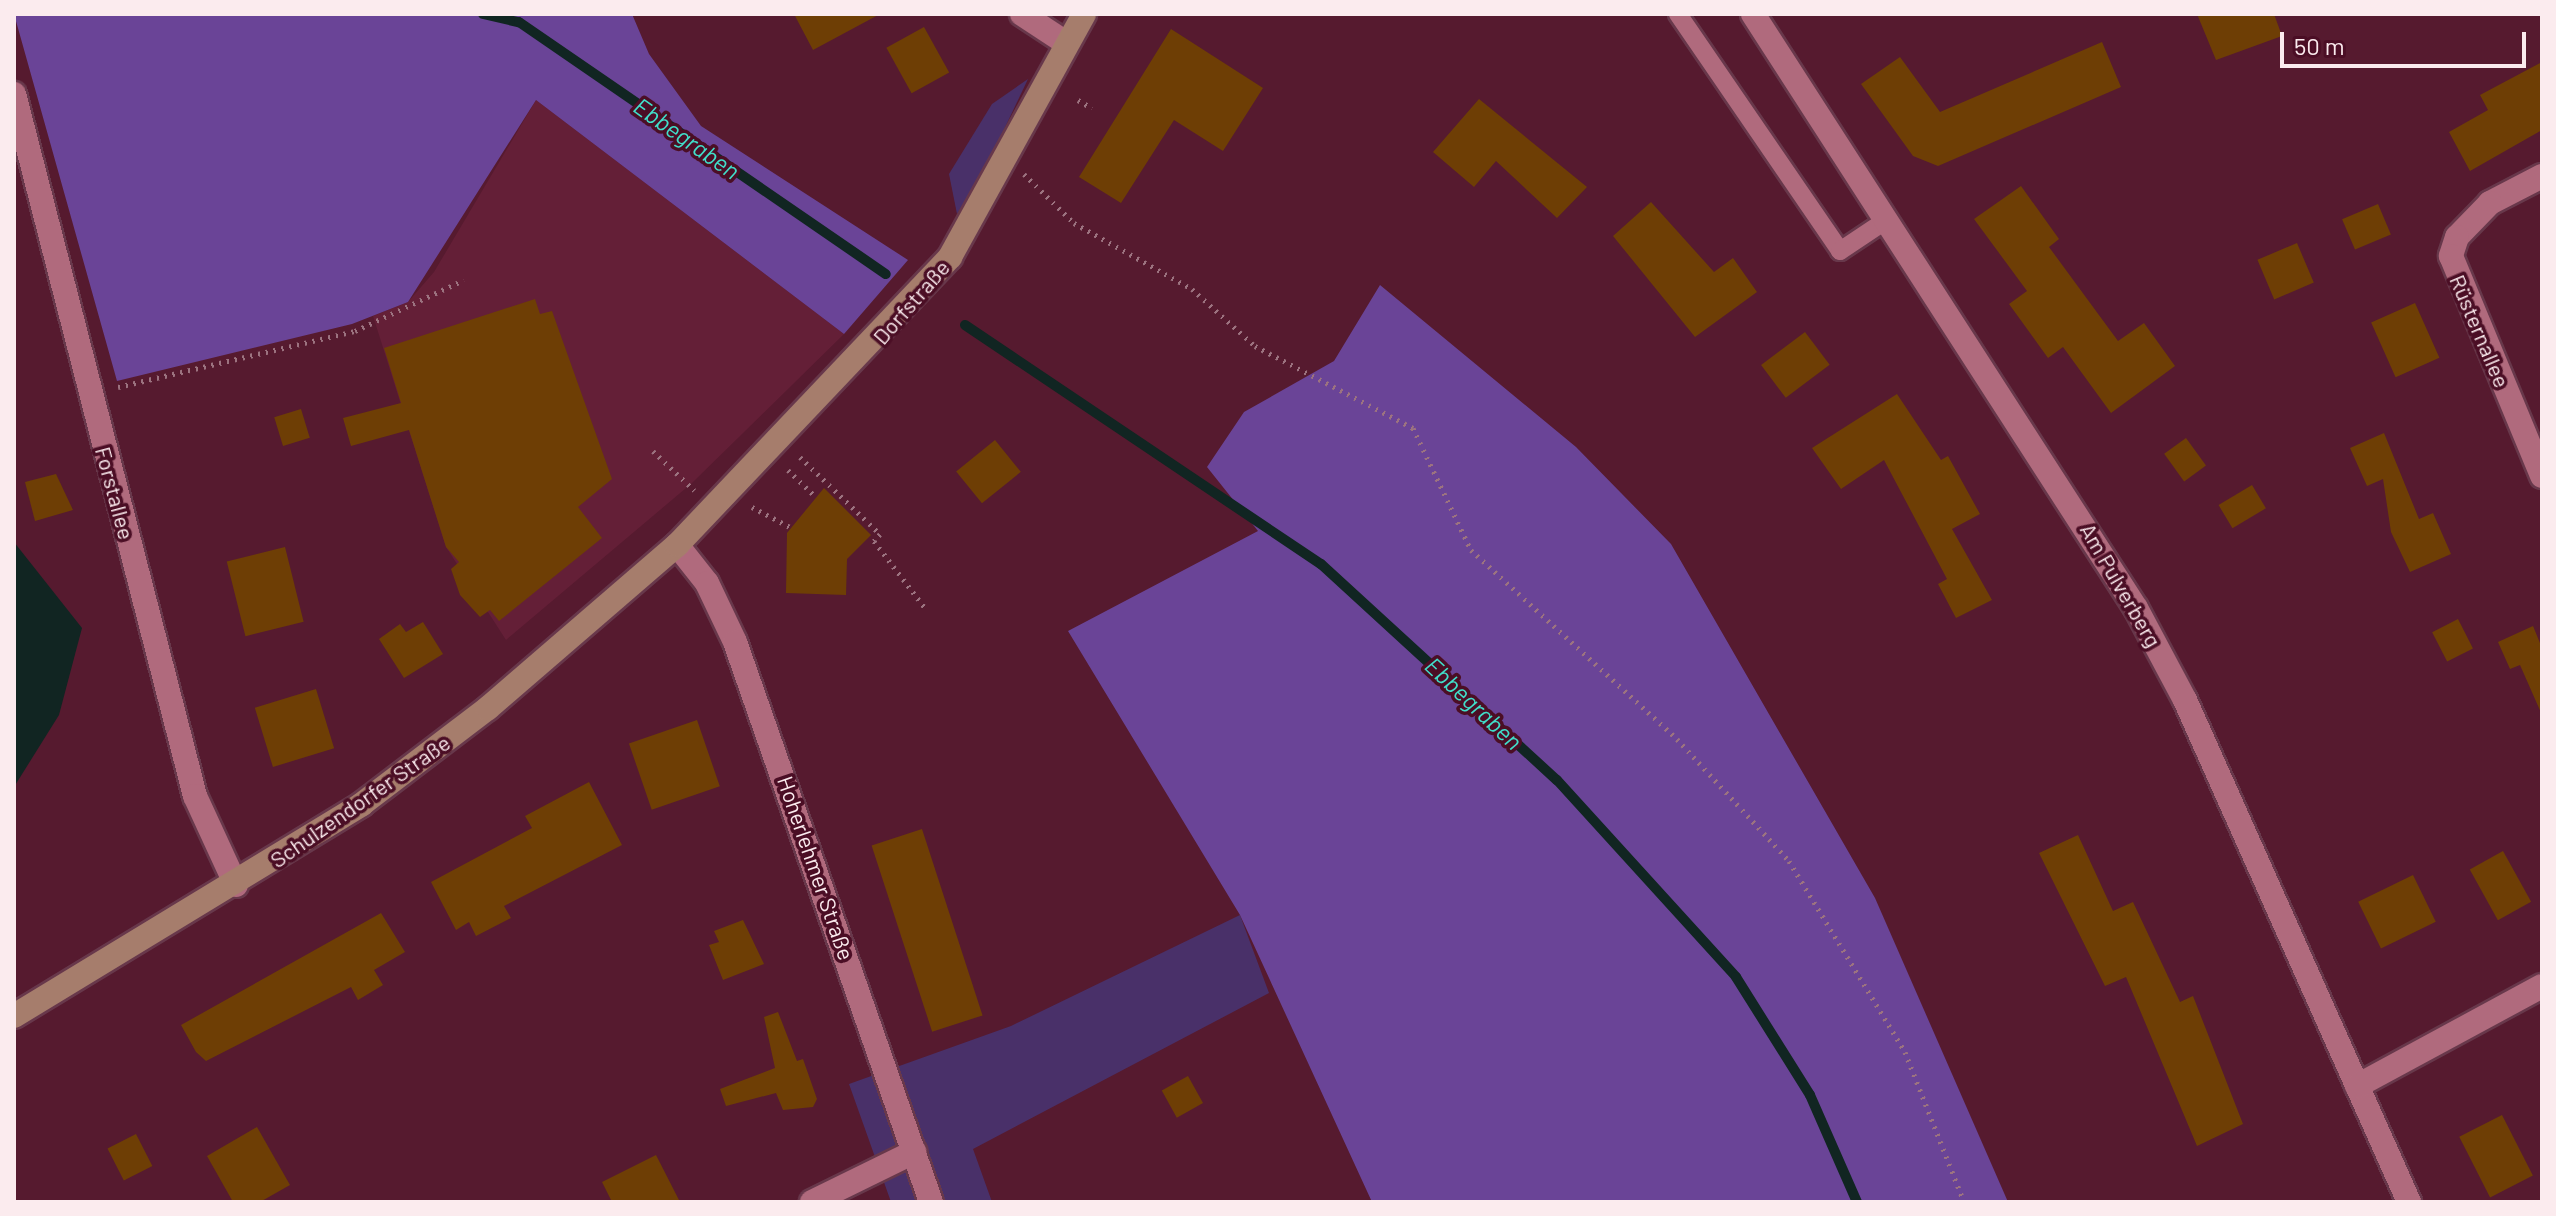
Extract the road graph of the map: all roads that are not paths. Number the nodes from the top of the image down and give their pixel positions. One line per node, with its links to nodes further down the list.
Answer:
1 (1022, 14): 5 (street)
2 (1084, 14): 5 (main road, Dorfstraße)
3 (1678, 14): 8 (lane)
4 (1753, 14): 8 (street, Am Pulverberg)
5 (1066, 43): 10 (main road, Dorfstraße)
6 (14, 94): 11 (street, Forstallee)
7 (2542, 176): 9 (street, Rüsternallee)
8 (1885, 221): 14 (street, Am Pulverberg)
9 (2542, 476)
10 (677, 545): 11 (main road, Schulzendorfer Straße); 15 (street, Hoherlehmer Straße)
11 (236, 885): 13 (main road, Schulzendorfer Straße)
12 (2542, 986): 14 (street)
13 (14, 1016)
14 (2357, 1086): 18 (street, Am Pulverberg)
15 (914, 1152): 16 (street); 17 (street, Hoherlehmer Straße)
16 (812, 1202)
17 (931, 1202)
18 (2409, 1202)

